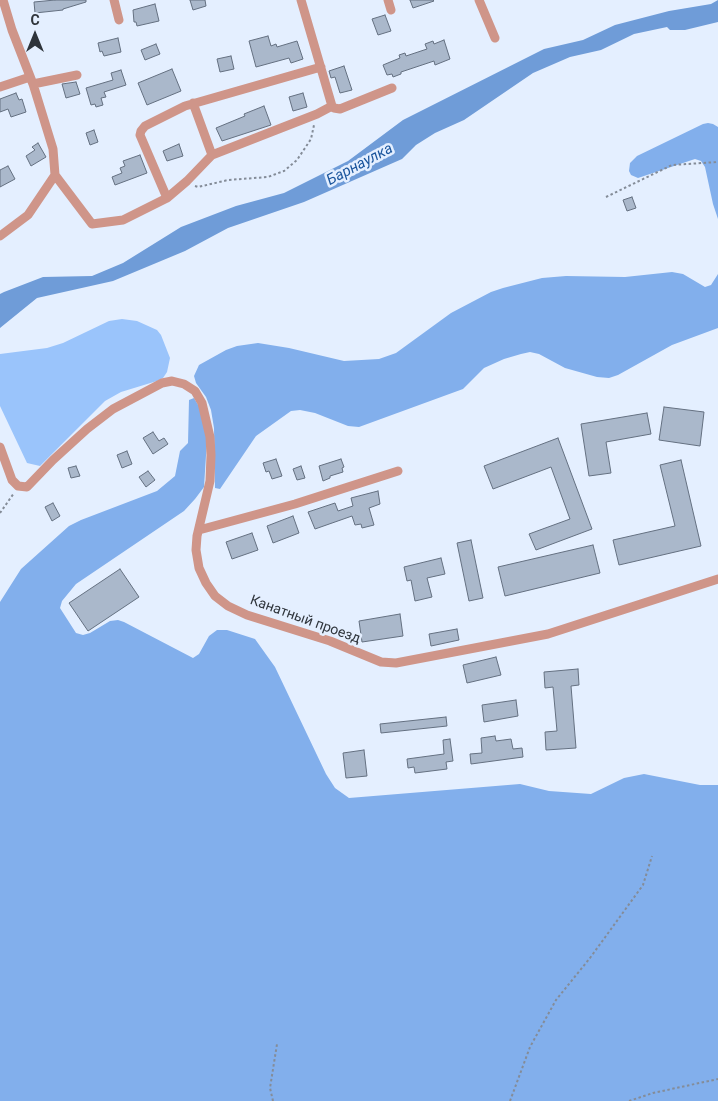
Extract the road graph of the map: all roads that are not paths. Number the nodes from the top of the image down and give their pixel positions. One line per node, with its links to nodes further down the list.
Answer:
1 (4, 0): 11 (street)
2 (114, 0): 7 (street)
3 (301, 0): 9 (street)
4 (388, 0): 6 (street)
5 (480, 0): 8 (street)
6 (391, 10)
7 (119, 20)
8 (495, 38)
9 (321, 67): 14 (street); 15 (street)
10 (77, 74): 11 (street)
11 (31, 80): 12 (street); 17 (street)
12 (0, 87)
13 (392, 88): 15 (street)
14 (193, 103): 16 (street); 18 (street)
15 (332, 106): 16 (street)
16 (212, 155): 18 (street)
17 (55, 175): 18 (street); 19 (street)
18 (167, 198)
19 (0, 236)
20 (0, 447): 22 (street, Канатный проезд)
21 (398, 471): 22 (street)
22 (200, 526): 23 (street, Канатный проезд)
23 (718, 579)

